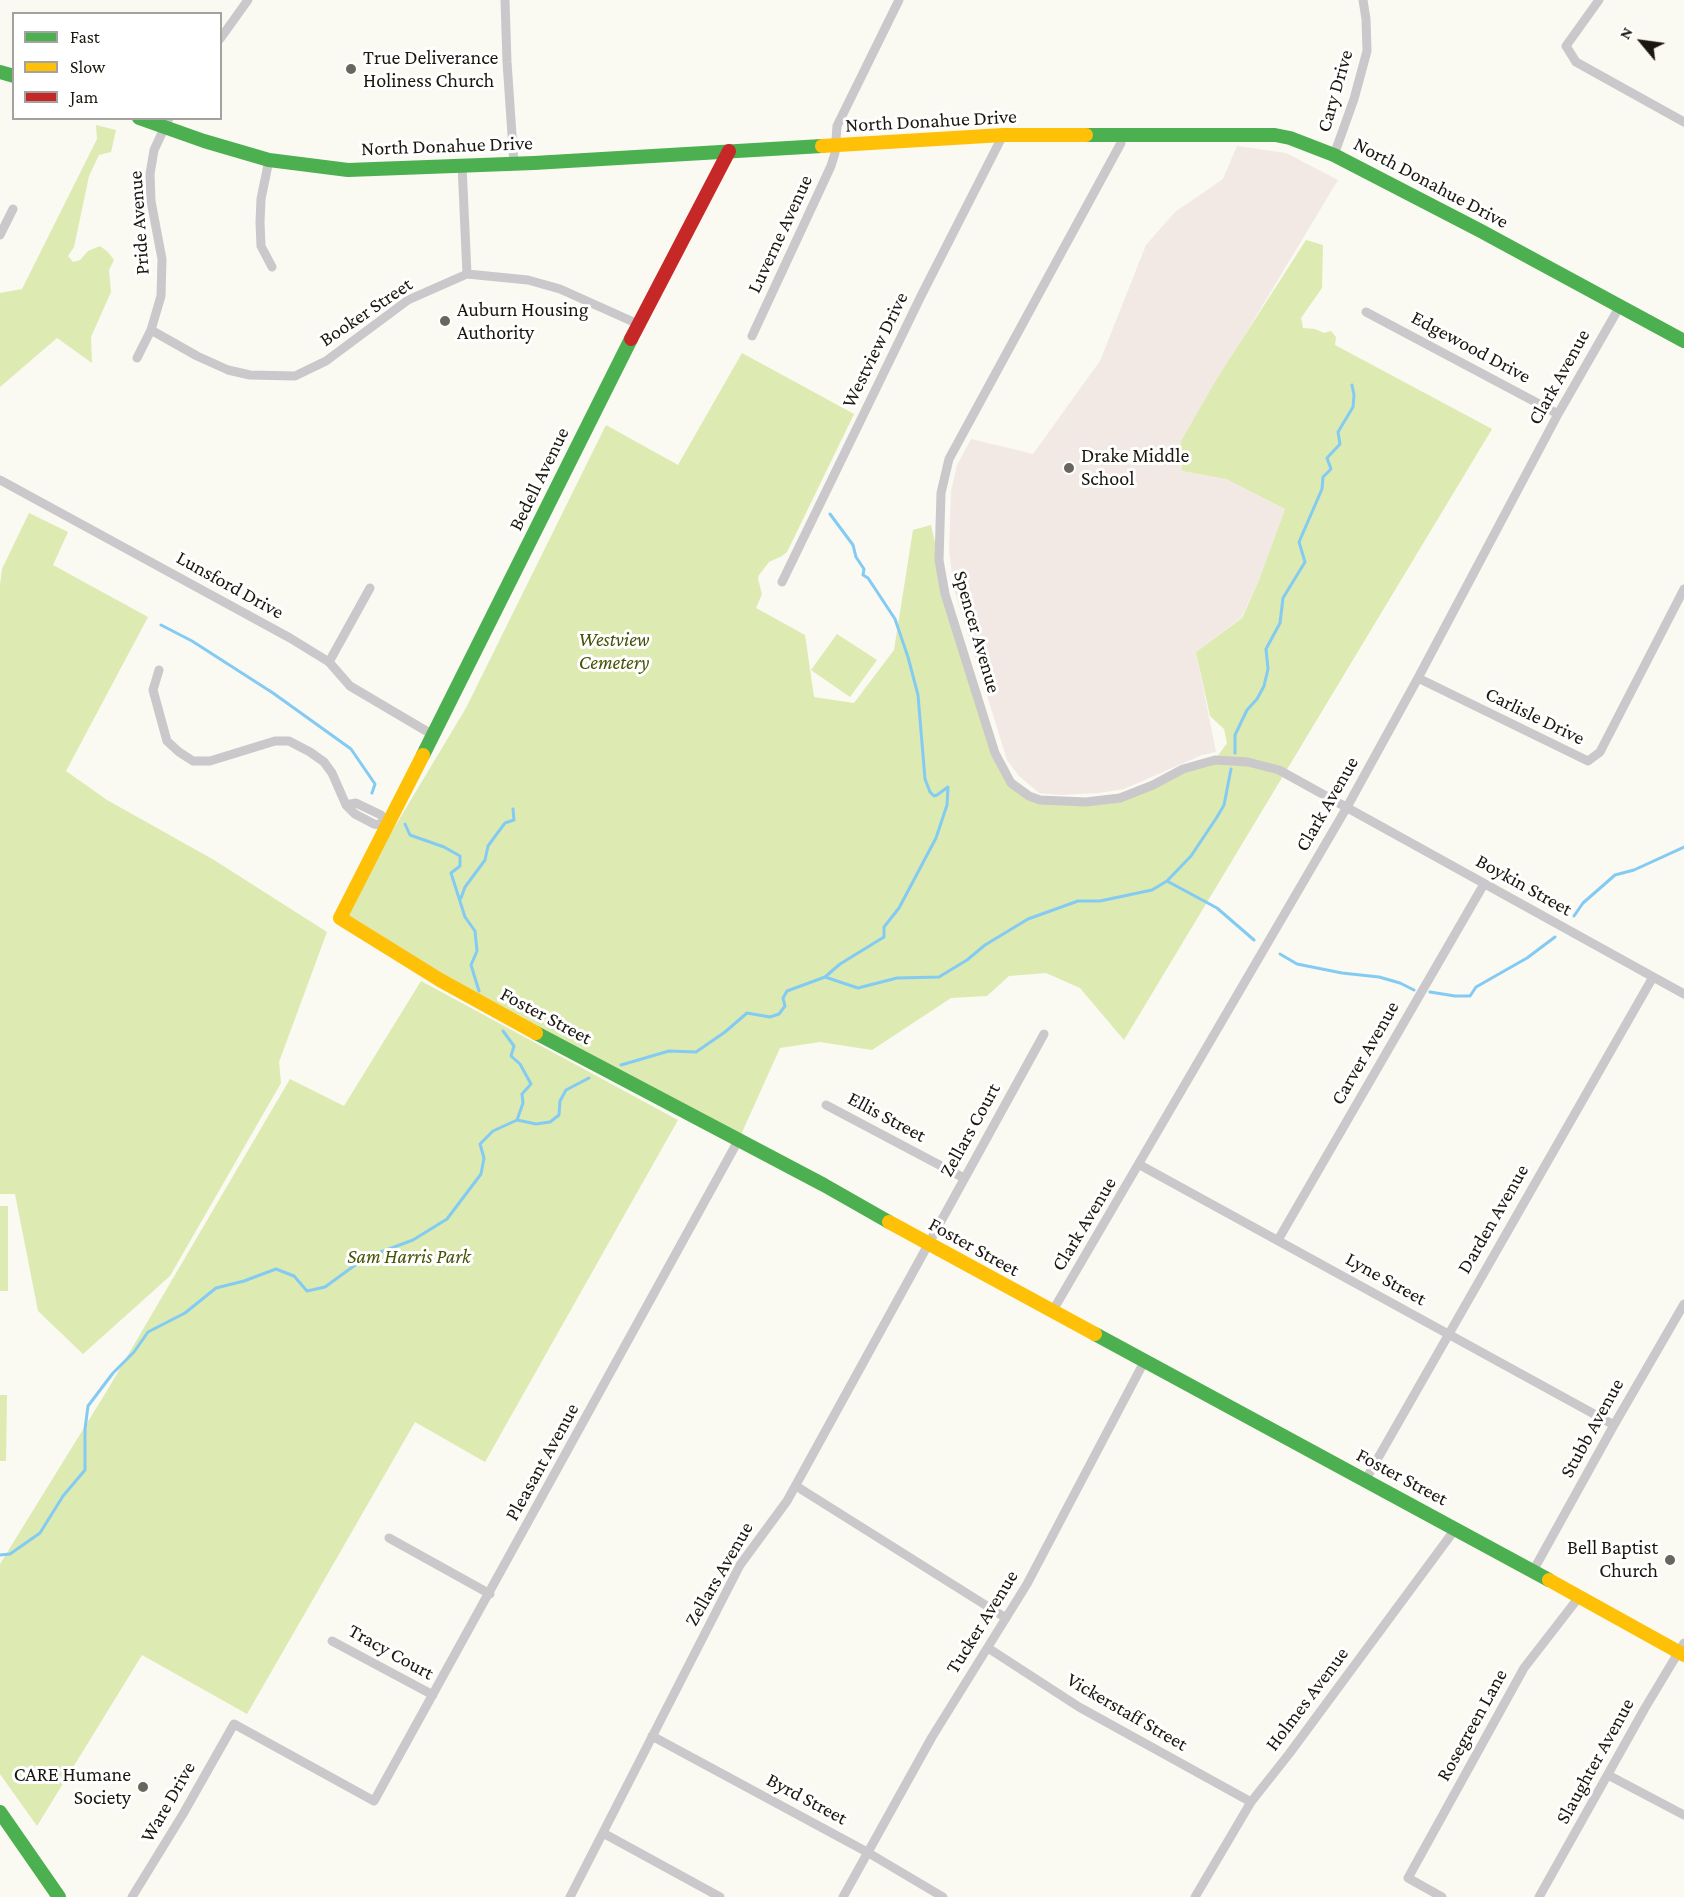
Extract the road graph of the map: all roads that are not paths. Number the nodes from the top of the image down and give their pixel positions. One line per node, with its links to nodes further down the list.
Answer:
1 (248, 0): 6 (street)
2 (505, 0): 16 (street)
3 (899, 0): 12 (street, Luverne Avenue)
4 (1363, 0): 14 (street, Cary Drive)
5 (1599, 0): 8 (street)
6 (222, 36)
7 (150, 120): 9 (street, North Donahue Drive)
8 (1684, 122)
9 (166, 123): 15 (street, North Donahue Drive); 25 (street, Pride Avenue)
10 (1003, 135): 11 (street, North Donahue Drive); 12 (street, North Donahue Drive); 31 (street, Westview Drive)
11 (1120, 135): 14 (street, North Donahue Drive); 38 (street, Spencer Avenue)
12 (835, 146): 13 (street, North Donahue Drive); 26 (street, Luverne Avenue)
13 (729, 151): 16 (street, North Donahue Drive); 24 (street, Bedell Avenue)
14 (1334, 155): 22 (street, North Donahue Drive)
15 (269, 160): 17 (street, North Donahue Drive); 20 (street)
16 (514, 164): 17 (street, North Donahue Drive)
17 (462, 165): 21 (street)
18 (13, 209): 19 (street)
19 (0, 235)
20 (272, 267)
21 (466, 274): 24 (street, Booker Street); 25 (street, Booker Street)
22 (1620, 306): 27 (street, North Donahue Drive); 29 (street, Clark Avenue)
23 (1366, 312): 29 (street, Edgewood Drive)
24 (638, 324): 37 (street, Bedell Avenue)
25 (151, 330): 28 (street, Pride Avenue)
26 (752, 336)
27 (1684, 341)
28 (136, 358)
29 (1558, 414): 36 (street, Clark Avenue)
30 (0, 480): 34 (street, Lunsford Drive)
31 (782, 582)
32 (370, 588): 34 (street)
33 (1684, 589): 36 (street, Carlisle Drive)
34 (329, 662): 37 (street, Lunsford Drive)
35 (159, 670): 39 (street)
36 (1418, 678): 38 (street, Clark Avenue)
37 (433, 735): 39 (street, Bedell Avenue)
38 (1347, 807): 40 (street, Boykin Street); 46 (street, Clark Avenue)
39 (387, 826): 45 (street, Foster Street)
40 (1484, 884): 41 (street, Boykin Street); 48 (street, Carver Avenue)
41 (1653, 977): 42 (street, Boykin Street); 52 (street, Darden Avenue)
42 (1684, 994)
43 (1044, 1034): 47 (street, Zellars Court)
44 (826, 1105): 47 (street, Ellis Street)
45 (739, 1139): 49 (street, Foster Street); 60 (street, Pleasant Avenue)
46 (1140, 1165): 48 (street, Lyne Street); 51 (street, Clark Avenue)
47 (964, 1178): 49 (street, Zellars Court)
48 (1278, 1240): 52 (street, Lyne Street)
49 (927, 1244): 51 (street, Foster Street); 56 (street, Zellars Avenue)
50 (1684, 1304): 54 (street, Stubb Avenue)
51 (1052, 1312): 53 (street, Foster Street)
52 (1448, 1334): 54 (street, Lyne Street); 55 (street, Darden Avenue)
53 (1144, 1362): 55 (street, Foster Street); 62 (street, Tucker Avenue)
54 (1614, 1425): 59 (street, Stubb Avenue)
55 (1366, 1479): 57 (street, Foster Street)
56 (796, 1486): 62 (street); 68 (street, Zellars Avenue)
57 (1456, 1528): 59 (street, Foster Street); 70 (street, Holmes Avenue)
58 (389, 1538): 60 (street)
59 (1533, 1571): 61 (street, Foster Street)
60 (490, 1594): 66 (street, Pleasant Avenue)
61 (1579, 1597): 65 (street, Foster Street); 82 (street, Rosegreen Lane)
62 (1006, 1618): 64 (street, Tucker Avenue)
63 (332, 1641): 66 (street, Tracy Court)
64 (988, 1648): 70 (street, Vickerstaff Street); 74 (street, Tucker Avenue)
65 (1682, 1650): 69 (street, Slaughter Avenue)
66 (432, 1695): 67 (street, Pleasant Avenue)
67 (234, 1724): 76 (street, Ware Drive)
68 (652, 1736): 73 (street, Zellars Avenue); 74 (street, Byrd Street)
69 (1608, 1775): 72 (street); 83 (street, Slaughter Avenue)
70 (1251, 1802): 81 (street, Holmes Avenue)
71 (0, 1812): 75 (street)
72 (1684, 1815)
73 (603, 1833): 77 (street, Zellars Avenue); 78 (street)
74 (867, 1852): 79 (street, Tucker Avenue); 80 (street, Byrd Street)
75 (59, 1897)
76 (132, 1897)
77 (570, 1897)
78 (720, 1897)
79 (843, 1897)
80 (943, 1897)
81 (1195, 1897)
82 (1442, 1897)
83 (1539, 1897)

